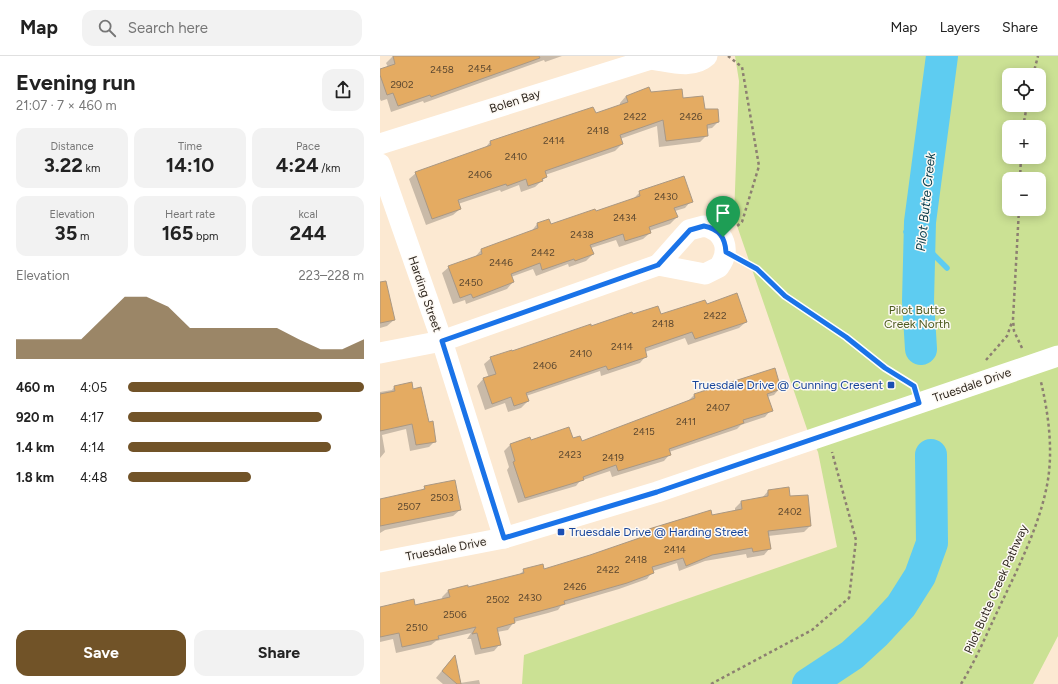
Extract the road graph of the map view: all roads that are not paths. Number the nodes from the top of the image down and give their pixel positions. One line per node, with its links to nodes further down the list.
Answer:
1 (706, 56): 2 (street, Bolen Bay)
2 (652, 57): 3 (street, Bolen Bay)
3 (380, 144)
4 (380, 164): 6 (street, Harding Street)
5 (658, 265): 5 (street); 6 (street)
6 (442, 341): 7 (street); 9 (street, Harding Street)
7 (380, 353)
8 (1058, 356): 9 (street, Truesdale Drive)
9 (504, 538): 10 (street, Truesdale Drive)
10 (380, 562)

